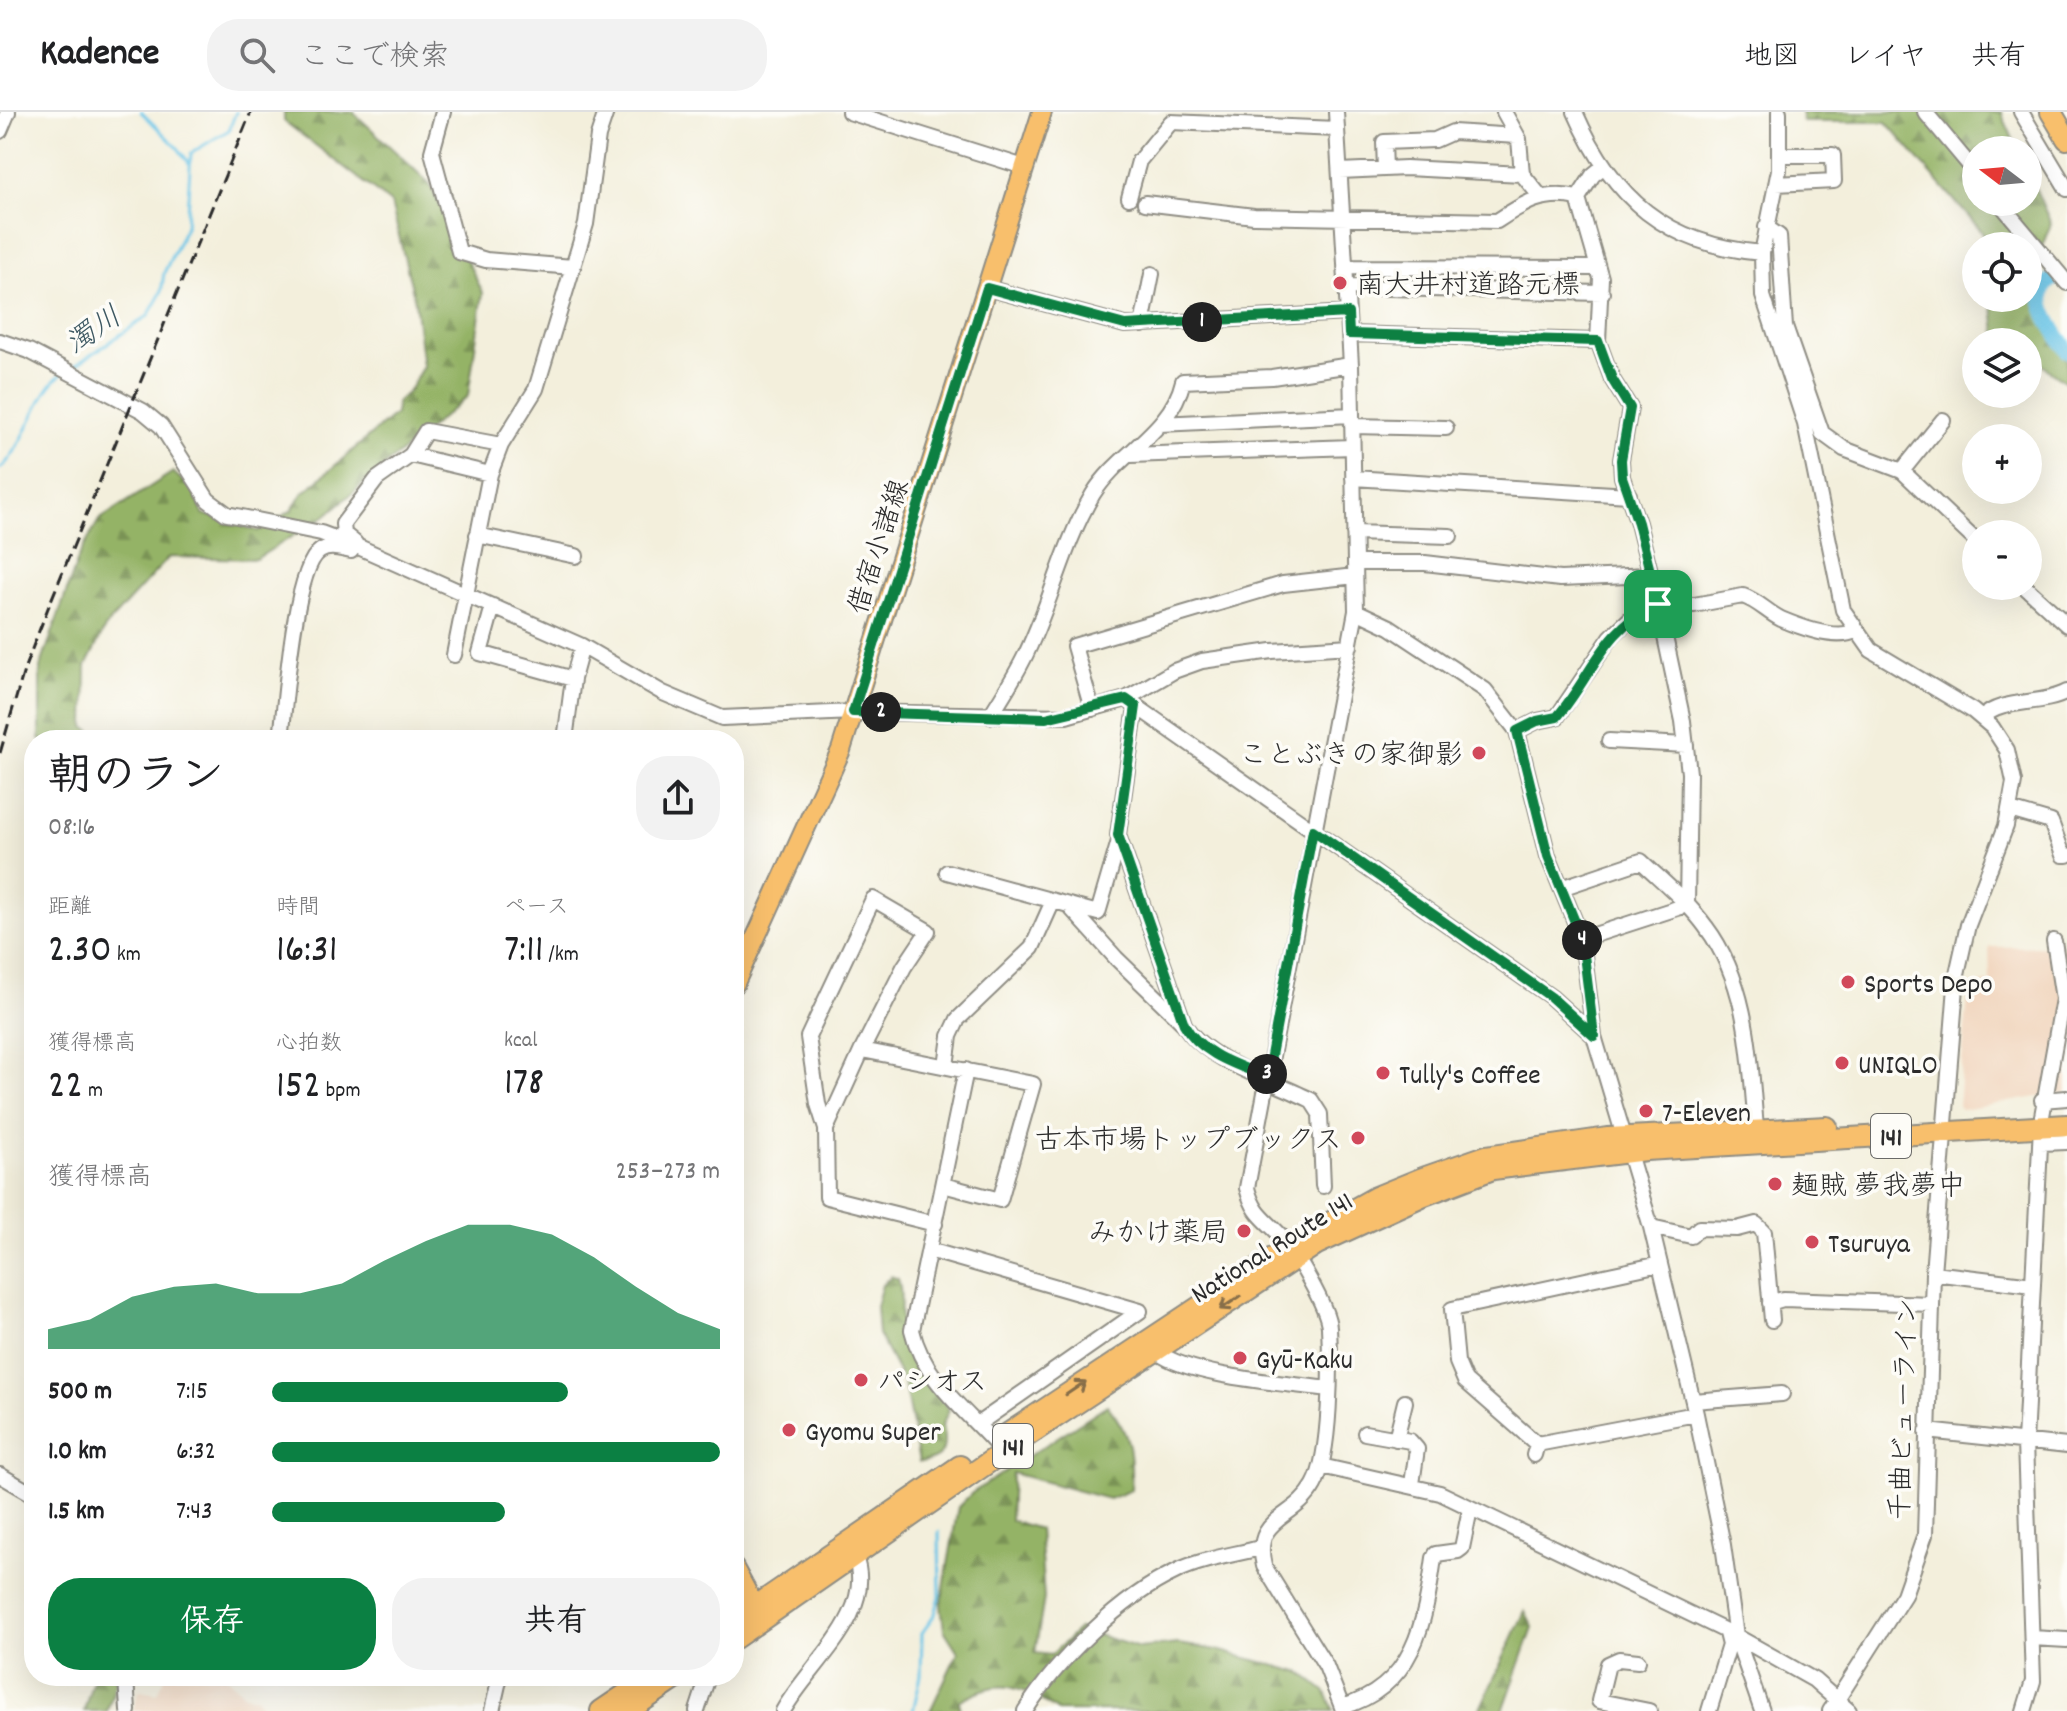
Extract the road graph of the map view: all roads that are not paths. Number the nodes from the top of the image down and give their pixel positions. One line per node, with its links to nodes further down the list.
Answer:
1 (8, 112): 14 (street)
2 (443, 112): 34 (street)
3 (606, 112): 34 (street)
4 (849, 112): 20 (street)
5 (1042, 112): 20 (main road, 借宿小諸線)
6 (1336, 112): 13 (street)
7 (1504, 112): 15 (street)
8 (1575, 112): 19 (street)
9 (1779, 112): 17 (street)
10 (1925, 112): 18 (street)
11 (2021, 112): 25 (street)
12 (2051, 112): 16 (highway)
13 (1337, 129): 22 (street); 27 (street)
14 (0, 131)
15 (1517, 136): 21 (street); 23 (street)
16 (2067, 139)
17 (1781, 155): 24 (street); 24 (street)
18 (1962, 156)
19 (1604, 166): 28 (street); 33 (street)
20 (1024, 167): 40 (main road, 借宿小諸線)
21 (1385, 169): 22 (street); 23 (street)
22 (1340, 171): 31 (street)
23 (1522, 174): 26 (street)
24 (1776, 184): 32 (street)
25 (2067, 189)
26 (1540, 196): 28 (street); 31 (street)
27 (1129, 198)
28 (1578, 198): 36 (street)
29 (1145, 203): 31 (street)
30 (2011, 216): 38 (street)
31 (1343, 217): 35 (street)
32 (1766, 227): 33 (street); 56 (street)
33 (1762, 253): 74 (street)
34 (573, 267): 52 (street)
35 (1345, 267): 36 (street); 39 (street)
36 (1598, 268): 41 (street)
37 (1152, 274): 43 (street)
38 (2067, 283)
39 (1346, 287): 41 (street); 42 (street)
40 (987, 288): 43 (street); 82 (main road, 借宿小諸線)
41 (1602, 293): 46 (street)
42 (1348, 313): 43 (street); 44 (street)
43 (1142, 325)
44 (1349, 334): 46 (street); 47 (street)
45 (0, 341): 64 (street)
46 (1598, 341): 59 (street)
47 (1351, 365): 48 (street); 50 (street)
48 (1352, 420): 50 (street); 51 (street); 53 (street)
49 (1943, 420): 56 (street)
50 (1160, 424): 55 (street)
51 (1446, 428)
52 (501, 445): 54 (street); 57 (street)
53 (1352, 447): 55 (street); 58 (street)
54 (411, 455): 57 (street); 64 (street)
55 (1131, 455): 83 (street)
56 (1902, 471): 60 (street)
57 (490, 474): 62 (street)
58 (1353, 478): 59 (street); 61 (street)
59 (1629, 495): 67 (street)
60 (1962, 528)
61 (1354, 533): 63 (street); 66 (street)
62 (477, 535): 65 (street); 68 (street)
63 (1450, 536)
64 (361, 548): 68 (street); 85 (street)
65 (576, 556)
66 (1355, 570): 67 (street); 72 (street); 81 (street)
67 (1650, 575): 70 (street)
68 (469, 595): 71 (street); 77 (street)
69 (2039, 600): 73 (street)
70 (1658, 604): 74 (street); 87 (street); 89 (street)
71 (493, 606): 75 (street); 78 (street)
72 (1356, 611): 76 (street); 87 (street)
73 (2067, 625)
74 (1855, 631): 84 (street)
75 (582, 646): 78 (street); 82 (street)
76 (1350, 646): 80 (street); 91 (street)
77 (454, 655)
78 (573, 679): 86 (street)
79 (2067, 692): 84 (street)
80 (1131, 703): 81 (street); 91 (street); 92 (street)
81 (1092, 709): 83 (street)
82 (853, 712): 83 (street); 101 (main road, 借宿小諸線)
83 (990, 716)
84 (1982, 718): 90 (street, 千曲ビューライン)
85 (282, 730)
86 (566, 730)
87 (1517, 731): 95 (street)
88 (1609, 741): 89 (street)
89 (1686, 745): 97 (street)
90 (2010, 810): 93 (street); 112 (street, 千曲ビューライン)
91 (1313, 830): 103 (street); 107 (street)
92 (1119, 841): 98 (street); 102 (street)
93 (2067, 855)
94 (947, 872): 96 (street)
95 (1561, 888): 97 (street); 99 (street)
96 (1053, 901): 98 (street); 105 (street)
97 (1687, 905): 99 (street); 113 (street)
98 (1069, 906): 102 (street)
99 (1582, 939): 103 (street)
100 (2054, 941): 110 (street)
101 (744, 963)
102 (1184, 1024): 107 (street)
103 (1594, 1036): 116 (street)
104 (862, 1050): 105 (street); 114 (street); 114 (street)
105 (946, 1066): 106 (street)
106 (966, 1070): 117 (street); 117 (street)
107 (1267, 1077): 118 (street); 122 (street)
108 (2067, 1098): 110 (street)
109 (2067, 1114): 110 (highway, National Route 141 / 141)
110 (2041, 1121): 111 (highway, National Route 141 / 141); 112 (highway, National Route 141 / 141); 115 (street); 125 (street)
111 (2067, 1125)
112 (1945, 1127): 113 (highway, National Route 141 / 141); 116 (highway, National Route 141 / 141); 124 (street, 千曲ビューライン)
113 (1756, 1128): 116 (highway, National Route 141 / 141)
114 (826, 1129): 119 (street)
115 (2067, 1142)
116 (1626, 1144): 120 (street); 122 (highway, National Route 141 / 141)
117 (943, 1185): 119 (street)
118 (1323, 1186)
119 (935, 1224): 121 (street)
120 (1651, 1227): 123 (street); 126 (street)
121 (929, 1250): 134 (street); 134 (street)
122 (1292, 1254): 129 (highway, National Route 141 / 141, one-way to 129); 130 (street); 140 (highway, National Route 141 / 141, one-way to 122)
123 (1660, 1264): 133 (street); 133 (street)
124 (1933, 1273): 125 (street); 127 (street, 千曲ビューライン)
125 (2033, 1285): 138 (street)
126 (1770, 1303): 127 (street); 128 (street)
127 (1932, 1304): 135 (street, 千曲ビューライン)
128 (1772, 1320)
129 (1157, 1352): 130 (street); 140 (highway, National Route 141 / 141)
130 (1328, 1389): 141 (street)
131 (1782, 1394): 133 (street)
132 (1405, 1402): 137 (street)
133 (1694, 1407): 152 (street)
134 (978, 1424): 140 (street)
135 (1927, 1431): 138 (street); 162 (street, 千曲ビューライン)
136 (1365, 1433): 137 (street)
137 (1396, 1439): 143 (street)
138 (2025, 1442): 139 (street); 153 (street)
139 (2067, 1446)
140 (999, 1448): 147 (highway, National Route 141 / 141); 149 (highway, National Route 141 / 141)
141 (1321, 1466): 143 (street); 146 (street)
142 (0, 1475): 144 (street)
143 (1412, 1484): 145 (street)
144 (24, 1489)
145 (1470, 1509): 152 (street); 164 (street)
146 (1260, 1548): 164 (street); 170 (street)
147 (855, 1557): 149 (highway, National Route 141 / 141); 169 (street)
148 (744, 1587): 149 (main road)
149 (758, 1613): 150 (highway, National Route 141 / 141); 151 (highway, National Route 141 / 141)
150 (744, 1618)
151 (744, 1628)
152 (1731, 1634): 162 (street); 172 (street); 173 (street)
153 (2032, 1638): 154 (street); 175 (street)
154 (2067, 1640)
155 (1638, 1661): 171 (street)
156 (126, 1686): 163 (street)
157 (135, 1686): 163 (street)
158 (498, 1686): 165 (street)
159 (638, 1686): 166 (highway)
160 (665, 1686): 167 (highway)
161 (705, 1686): 168 (street)
162 (1834, 1706): 174 (street)
163 (127, 1708)
164 (1343, 1709)
165 (492, 1711)
166 (601, 1711)
167 (628, 1711)
168 (697, 1711)
169 (783, 1711)
170 (1025, 1711)
171 (1649, 1711)
172 (1709, 1711)
173 (1762, 1711)
174 (1849, 1711)
175 (2024, 1711)

